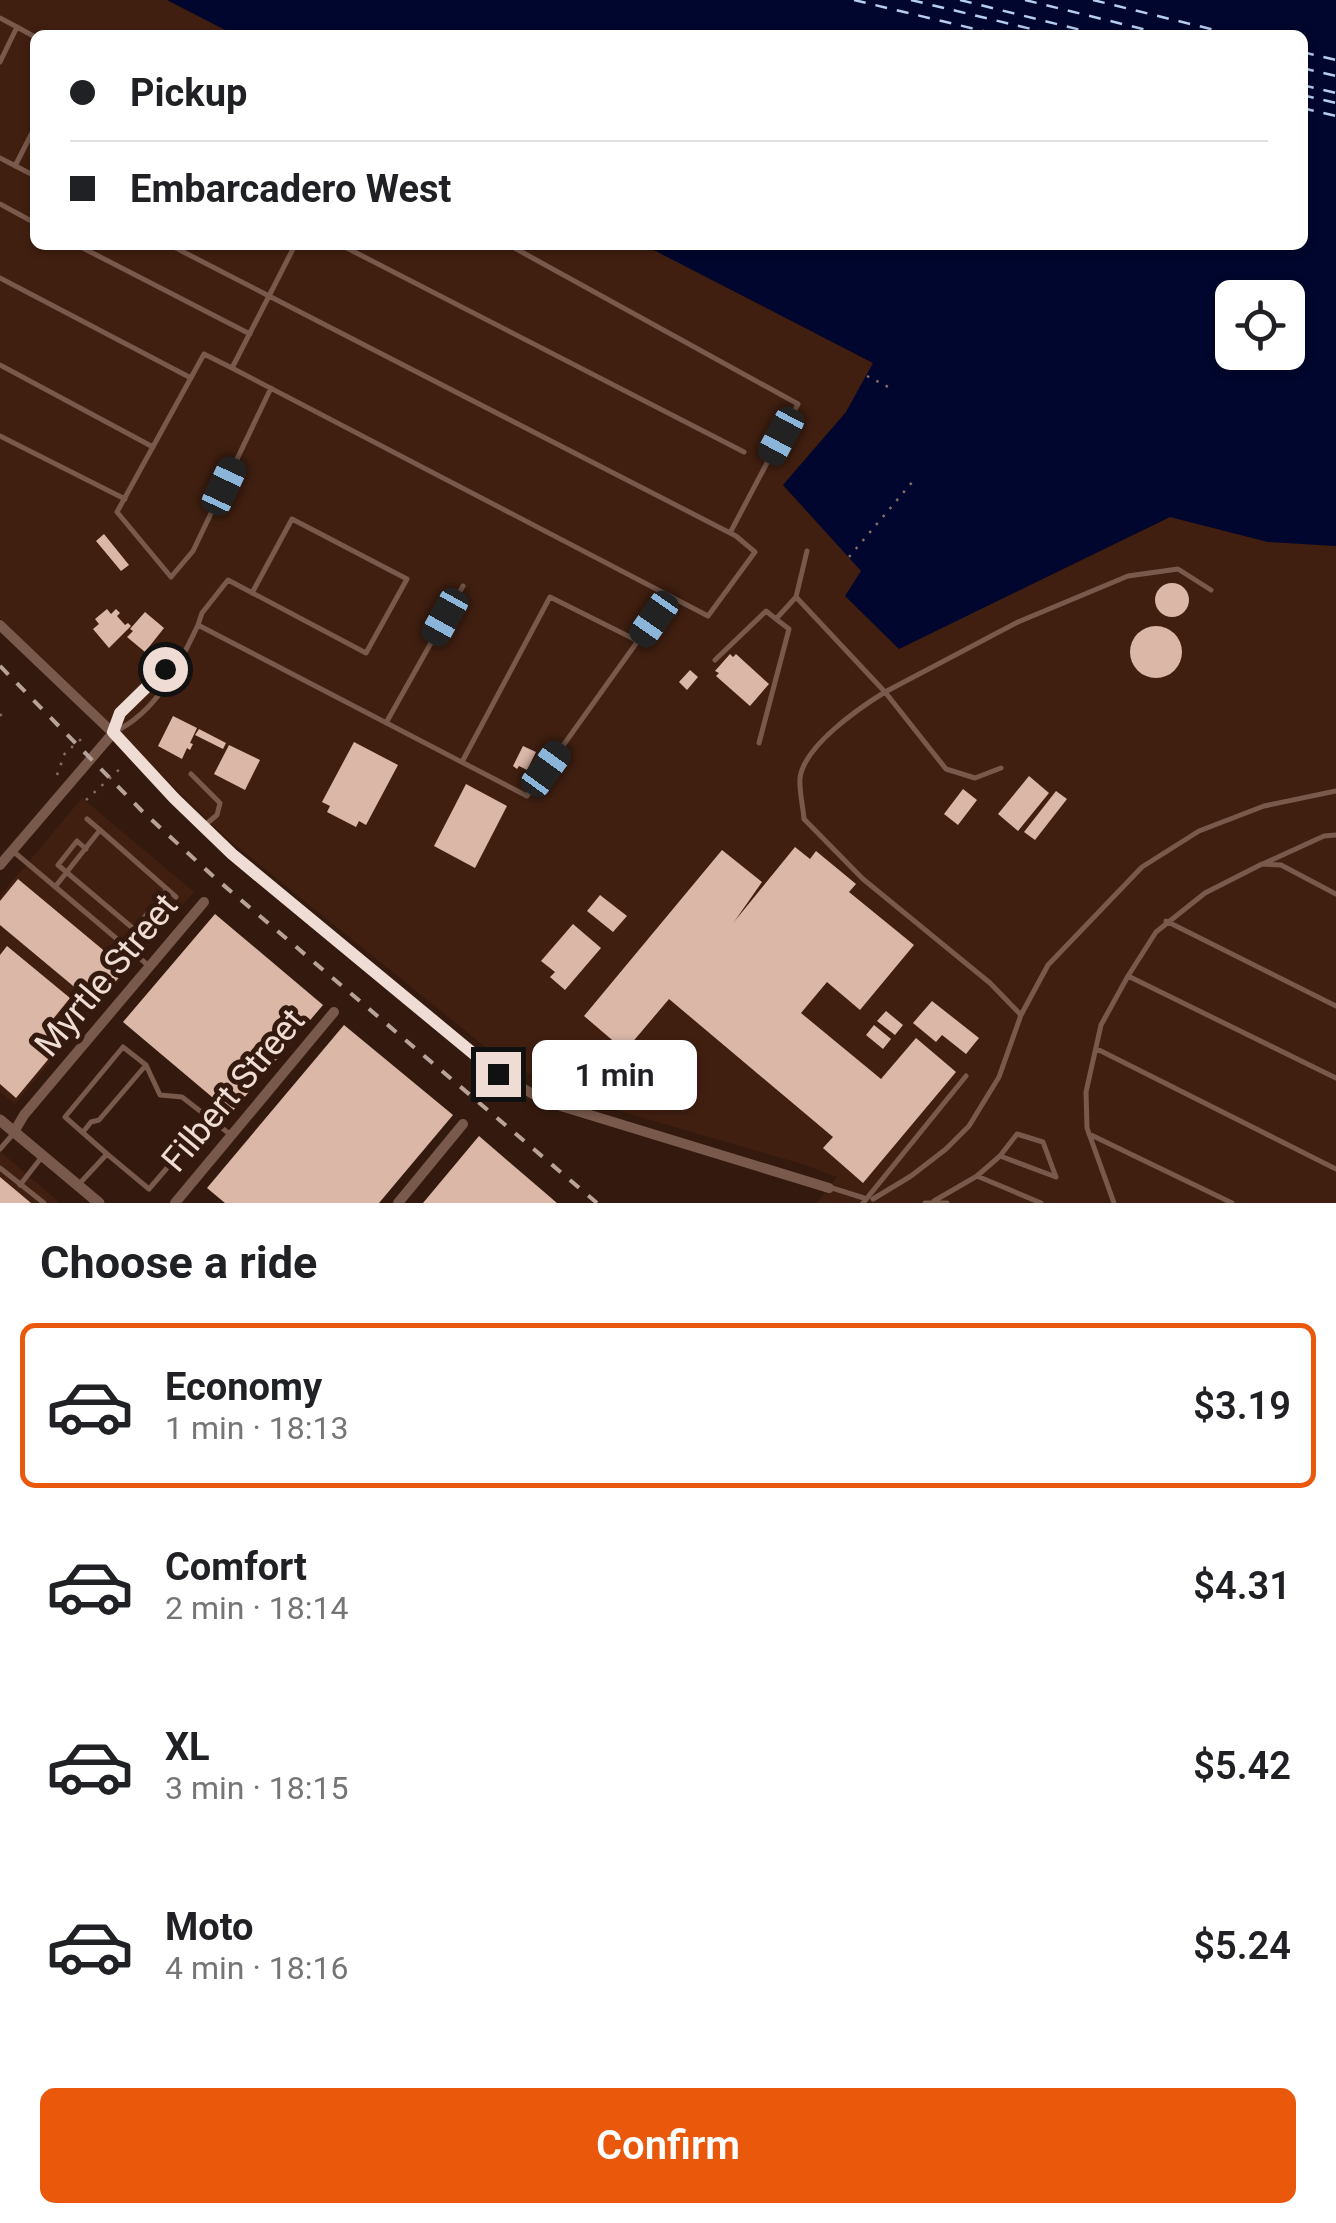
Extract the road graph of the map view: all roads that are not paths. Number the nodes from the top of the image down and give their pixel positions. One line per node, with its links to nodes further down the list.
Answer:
1 (0, 18): 2 (lane)
2 (18, 27): 3 (lane); 4 (lane)
3 (30, 33)
4 (0, 62)
5 (30, 136): 7 (lane)
6 (0, 158): 7 (lane)
7 (14, 166): 8 (lane)
8 (30, 174)
9 (0, 204): 10 (lane)
10 (30, 220)
11 (87, 250): 18 (lane)
12 (180, 250): 17 (lane)
13 (292, 250): 17 (lane)
14 (351, 250): 25 (lane)
15 (517, 250): 27 (lane)
16 (0, 278): 21 (lane)
17 (269, 296): 18 (lane); 27 (lane)
18 (250, 334): 20 (lane)
19 (0, 365): 24 (lane)
20 (232, 368): 21 (lane); 22 (lane)
21 (191, 378): 24 (lane)
22 (271, 388): 26 (lane); 32 (lane)
23 (0, 436): 26 (lane)
24 (153, 447): 26 (lane)
25 (744, 452)
26 (124, 499)
27 (730, 534): 32 (lane)
28 (807, 551): 33 (lane)
29 (462, 586): 41 (lane)
30 (1210, 590): 40 (lane)
31 (252, 593): 31 (lane); 36 (lane)
32 (670, 596): 37 (lane)
33 (796, 597): 34 (lane); 40 (lane)
34 (776, 620): 39 (lane); 43 (lane)
35 (0, 625): 42 (street)
36 (198, 625): 38 (lane); 41 (lane)
37 (638, 641): 44 (lane); 44 (lane)
38 (186, 651): 42 (lane); 42 (lane)
39 (714, 660)
40 (885, 692): 45 (lane); 69 (lane)
41 (386, 723): 44 (lane)
42 (113, 732): 49 (street); 53 (street)
43 (759, 743)
44 (462, 762)
45 (1001, 768)
46 (191, 774): 49 (lane)
47 (1336, 791): 69 (lane)
48 (88, 819): 50 (lane)
49 (203, 827): 90 (street)
50 (100, 830): 52 (lane); 58 (lane)
51 (1336, 835): 54 (lane)
52 (86, 849): 56 (lane); 56 (lane)
53 (12, 851): 55 (street); 57 (lane)
54 (1262, 864): 59 (lane); 62 (lane)
55 (0, 865)
56 (67, 873): 57 (lane); 63 (lane)
57 (55, 887): 64 (lane)
58 (167, 889): 60 (lane); 63 (lane)
59 (1336, 894)
60 (176, 897)
61 (204, 902): 65 (street, Myrtle Street)
62 (1166, 921): 66 (lane); 67 (lane)
63 (135, 930): 64 (lane)
64 (123, 944): 65 (lane)
65 (149, 966): 77 (street, Myrtle Street)
66 (1128, 976): 70 (lane); 73 (lane)
67 (1336, 1006)
68 (334, 1012): 80 (street, Filbert Street)
69 (1022, 1014): 91 (lane)
70 (1096, 1048): 79 (lane); 86 (lane)
71 (146, 1065): 74 (lane); 78 (lane); 78 (lane)
72 (966, 1076): 91 (lane)
73 (1336, 1078)
74 (209, 1119): 80 (lane); 82 (lane)
75 (0, 1120): 77 (street)
76 (464, 1124): 96 (street)
77 (14, 1132): 81 (lane); 83 (street)
78 (82, 1132): 82 (lane)
79 (1089, 1134): 101 (lane); 102 (lane)
80 (231, 1135): 95 (street, Filbert Street)
81 (0, 1149)
82 (107, 1154): 89 (lane)
83 (43, 1156): 88 (lane); 89 (street)
84 (1000, 1156): 84 (lane); 87 (lane)
85 (0, 1168): 88 (lane)
86 (1336, 1169)
87 (977, 1176): 92 (lane); 100 (lane)
88 (20, 1184): 93 (lane)
89 (78, 1185): 94 (street)
90 (829, 1188): 91 (lane)
91 (867, 1200): 97 (lane)
92 (934, 1202): 98 (lane); 99 (lane)
93 (44, 1203)
94 (99, 1203)
95 (175, 1203)
96 (398, 1203)
97 (886, 1203)
98 (925, 1203)
99 (947, 1203)
100 (1041, 1203)
101 (1114, 1203)
102 (1232, 1203)

